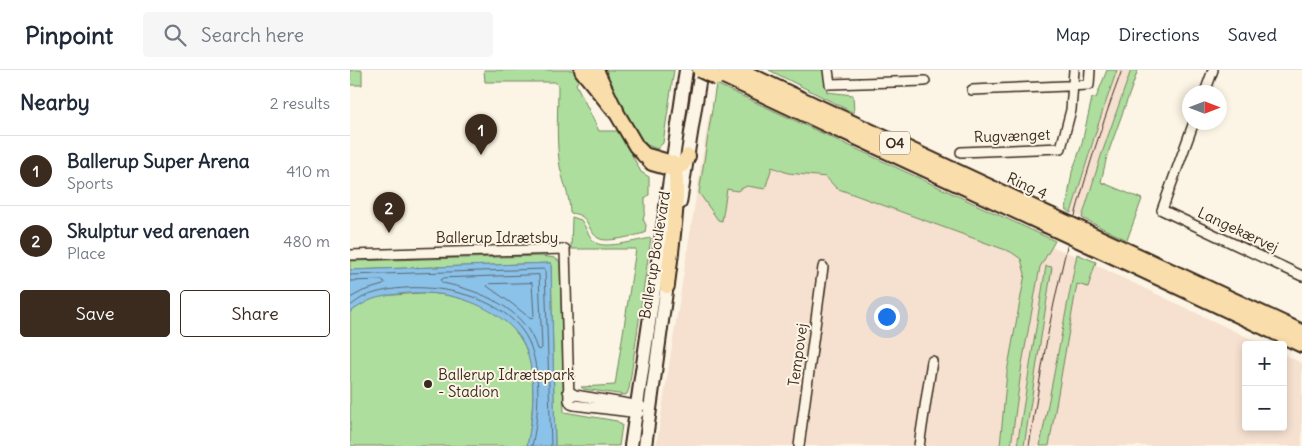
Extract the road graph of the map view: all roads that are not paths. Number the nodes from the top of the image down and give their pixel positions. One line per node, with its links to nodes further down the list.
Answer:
1 (583, 70): 15 (highway)
2 (596, 70): 15 (main road)
3 (686, 70): 20 (street, Ballerup Boulevard)
4 (700, 70): 10 (main road, bridge); 19 (street, Ballerup Boulevard)
5 (739, 70): 21 (main road, Ring 4 / O4)
6 (828, 70): 11 (street)
7 (1074, 70): 12 (street, Rugvænget)
8 (1090, 70): 12 (street)
9 (1213, 70): 13 (street)
10 (716, 73): 16 (highway, O4)
11 (925, 81)
12 (1073, 85): 14 (street); 18 (street, Rugvænget)
13 (1208, 85)
14 (972, 90)
15 (614, 110): 20 (main road)
16 (841, 130): 21 (main road, Ring 4 / O4)
17 (1191, 130): 25 (street, Langekærvej)
18 (961, 152)
19 (688, 156): 20 (main road); 26 (street, Ballerup Boulevard)
20 (672, 167): 26 (main road); 30 (street, Ballerup Boulevard)
21 (1048, 220): 22 (main road, Ring 4 / O4, bridge)
22 (1088, 238): 27 (main road, Ring 4 / O4); 28 (main road, Ring 4 / O4)
23 (350, 254): 30 (street, Ballerup Idrætsby)
24 (823, 267): 34 (street, Tempovej)
25 (1302, 276)
26 (667, 286): 31 (street, Ballerup Boulevard)
27 (1302, 332)
28 (1302, 346)
29 (932, 361): 35 (street)
30 (637, 409): 31 (street, Ballerup Idrætsby); 32 (street, Ballerup Boulevard)
31 (650, 411): 33 (street, Ballerup Boulevard)
32 (631, 446)
33 (645, 446)
34 (799, 446)
35 (919, 446)

